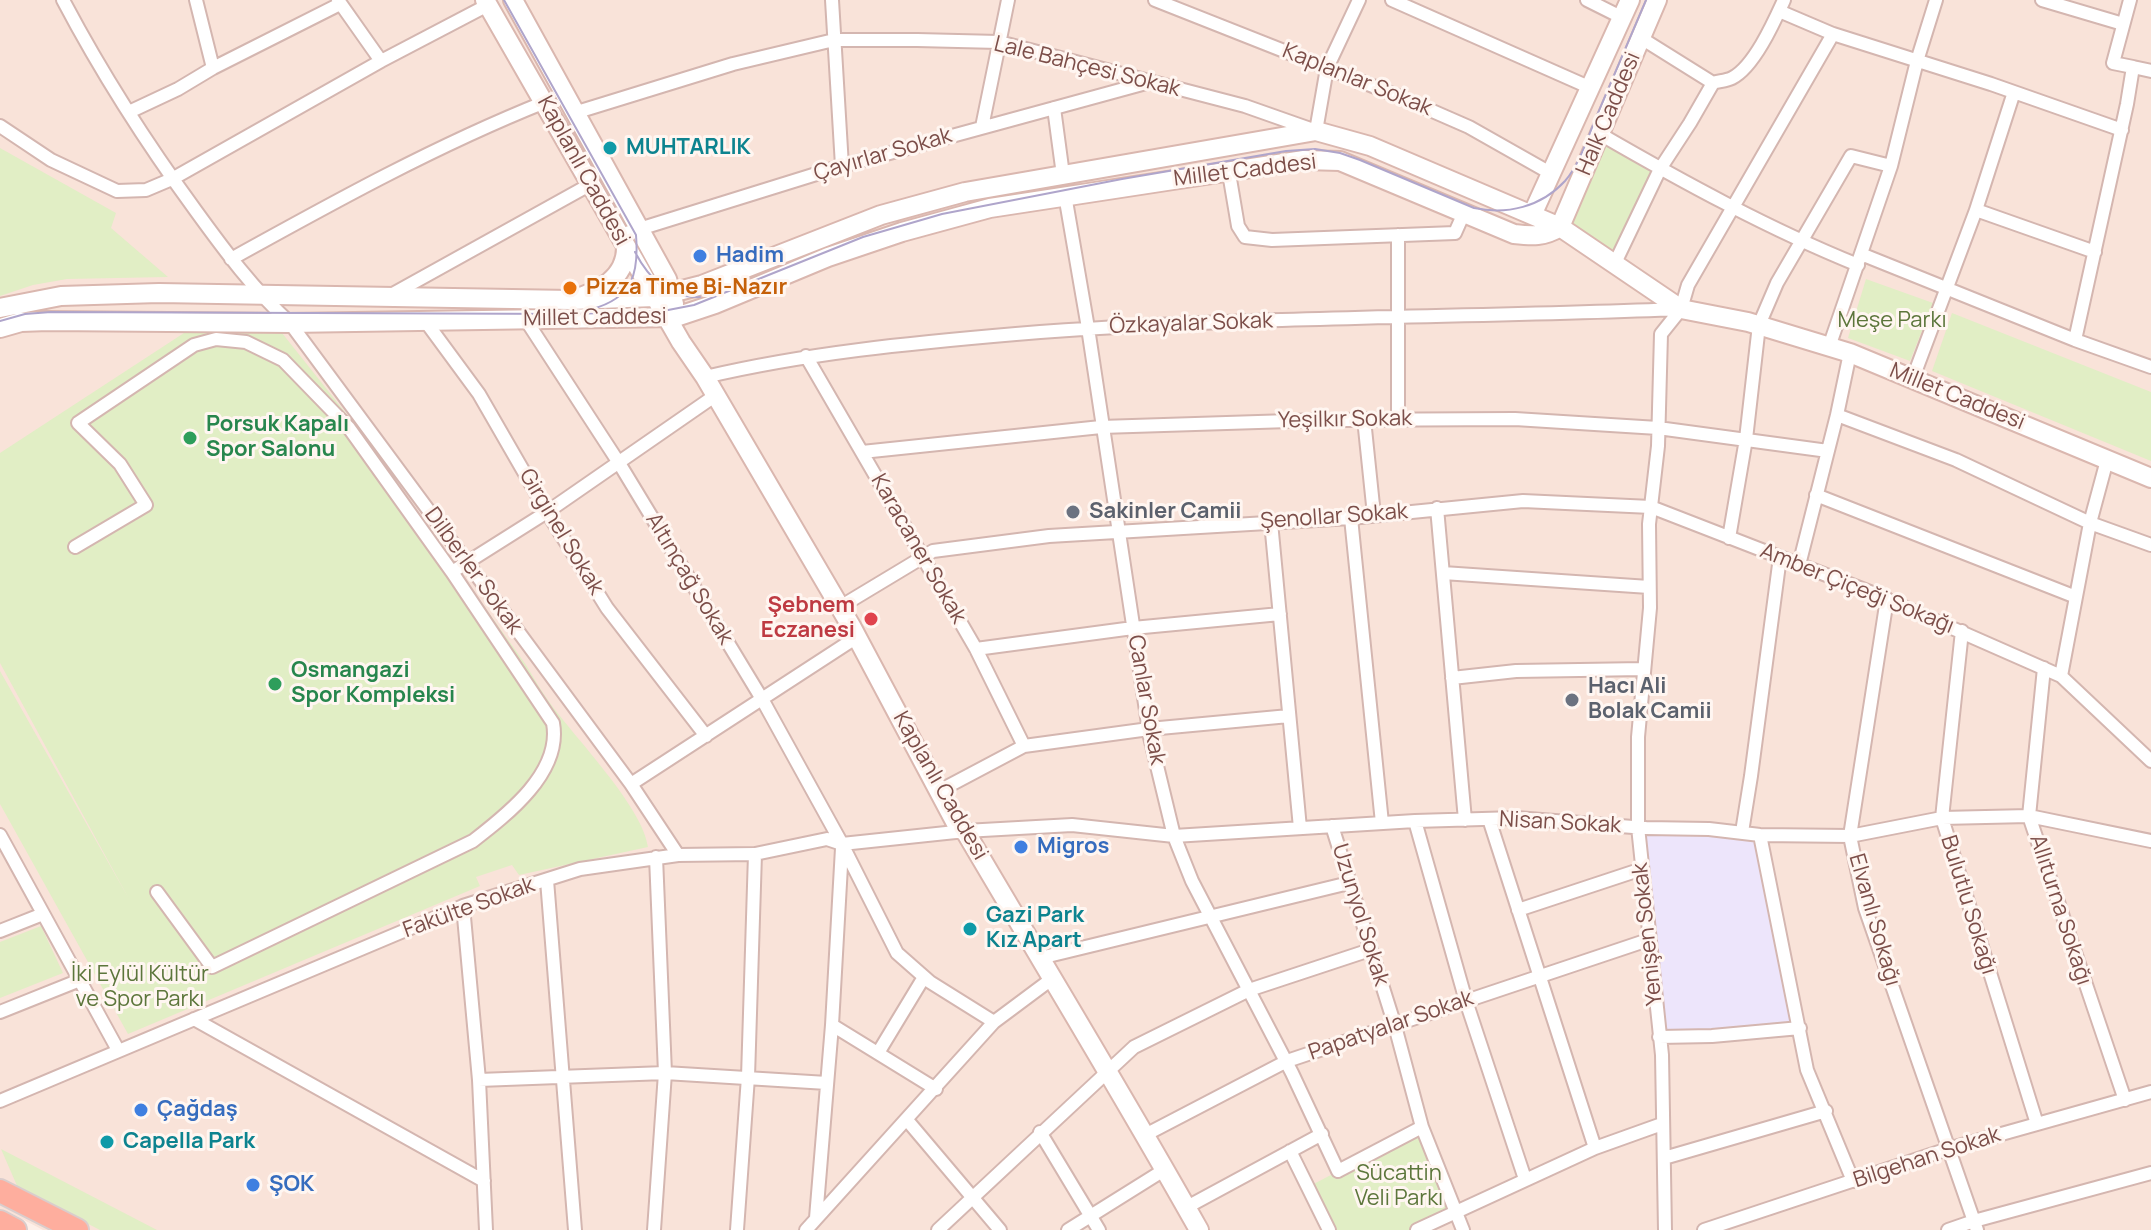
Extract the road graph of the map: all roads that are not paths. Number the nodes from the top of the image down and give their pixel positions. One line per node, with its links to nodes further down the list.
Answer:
1 (63, 0): 35 (street, Dilberler Sokak)
2 (196, 0): 26 (street)
3 (513, 0): 36 (main road, Kaplanlı Caddesi)
4 (832, 0): 21 (street)
5 (1008, 0): 22 (street)
6 (1155, 0): 27 (street, Kaplanlar Sokak)
7 (1359, 0): 27 (street)
8 (1392, 0): 31 (street)
9 (1587, 0): 17 (street)
10 (1657, 0): 20 (main road, Halk Caddesi)
11 (1936, 0): 24 (street)
12 (2042, 0): 18 (street)
13 (2130, 0): 18 (street)
14 (339, 2): 23 (street); 26 (street)
15 (487, 2): 23 (street); 33 (main road, Kaplanlı Caddesi)
16 (1782, 5): 19 (street); 30 (street)
17 (1627, 9): 31 (main road, Halk Caddesi)
18 (2123, 24): 25 (street)
19 (1833, 34): 24 (street); 51 (street, Yenişen Sokak)
20 (1641, 38): 30 (street); 41 (main road, Halk Caddesi)
21 (834, 40): 22 (street, Lale Bahçesi Sokak); 36 (street, Lale Bahçesi Sokak); 42 (street)
22 (999, 42): 29 (street, Lale Bahçesi Sokak); 38 (street)
23 (381, 61): 48 (street)
24 (1917, 61): 32 (street); 43 (street)
25 (2133, 67): 28 (street); 39 (street)
26 (213, 68): 35 (street)
27 (1327, 68): 40 (street); 46 (street, Kaplanlar Sokak)
28 (2151, 71)
29 (1149, 82): 34 (street, Çayırlar Sokak); 40 (street, Lale Bahçesi Sokak)
30 (1713, 83): 44 (street)
31 (1591, 88): 46 (main road, Halk Caddesi)
32 (2014, 92): 39 (street); 52 (street)
33 (545, 102): 49 (main road, Kaplanlı Caddesi); 61 (street)
34 (1054, 108): 38 (street, Çayırlar Sokak); 47 (street)
35 (129, 112): 48 (street, Dilberler Sokak)
36 (574, 113): 55 (main road, Kaplanlı Caddesi)
37 (0, 126): 48 (street)
38 (982, 127): 42 (street, Çayırlar Sokak)
39 (2122, 130): 60 (street)
40 (1316, 131): 47 (main road, Millet Caddesi); 54 (main road, Millet Caddesi)
41 (1600, 134): 44 (street); 56 (main road, Halk Caddesi)
42 (842, 166): 55 (street, Çayırlar Sokak)
43 (1891, 166): 59 (street); 62 (street)
44 (1660, 169): 51 (street); 63 (street)
45 (1229, 173): 50 (main road, Millet Caddesi); 53 (main road, Millet Caddesi); 57 (street)
46 (1552, 174): 54 (main road, Halk Caddesi)
47 (1063, 175): 66 (main road, Millet Caddesi)
48 (172, 179): 61 (street, Dilberler Sokak)
49 (591, 184): 58 (main road, Kaplanlı Caddesi); 67 (street)
50 (1065, 195): 71 (main road, Millet Caddesi); 78 (street, Canlar Sokak)
51 (1734, 206): 59 (street); 70 (street, Yenişen Sokak)
52 (1976, 210): 60 (street); 64 (street)
53 (1463, 215): 56 (main road, Millet Caddesi); 57 (street)
54 (1532, 215): 56 (main road, Millet Caddesi)
55 (640, 227): 58 (street, Çayırlar Sokak); 66 (main road, Kaplanlı Caddesi)
56 (1560, 227): 63 (main road)
57 (1398, 235): 72 (street)
58 (623, 240): 66 (main road, Kaplanlı Caddesi); 68 (main road, Millet Caddesi)
59 (1801, 240): 62 (street); 76 (street)
60 (2095, 252): 79 (street)
61 (231, 259): 65 (street, Dilberler Sokak)
62 (1859, 260): 64 (street); 80 (street)
63 (1615, 263): 70 (main road)
64 (1948, 288): 79 (street); 85 (street)
65 (260, 295): 67 (main road, Millet Caddesi); 69 (main road, Millet Caddesi); 75 (street, Dilberler Sokak)
66 (663, 295): 68 (main road, Millet Caddesi); 71 (main road, Kaplanlı Caddesi)
67 (385, 298): 68 (main road, Millet Caddesi)
68 (571, 300)
69 (0, 308)
70 (1681, 309): 72 (street, Özkayalar Sokak); 76 (main road, Millet Caddesi); 91 (street, Yenişen Sokak)
71 (671, 317): 73 (main road, Millet Caddesi); 84 (main road, Kaplanlı Caddesi)
72 (1397, 319): 78 (street, Özkayalar Sokak); 89 (street)
73 (526, 320): 74 (main road, Millet Caddesi); 96 (street, Altınçağ Sokak)
74 (426, 322): 75 (main road, Millet Caddesi); 101 (street, Girginel Sokak)
75 (290, 323): 77 (main road, Millet Caddesi); 112 (street, Dilberler Sokak)
76 (1759, 325): 80 (main road, Millet Caddesi); 92 (street)
77 (0, 328)
78 (1088, 328): 82 (street, Özkayalar Sokak); 90 (street, Canlar Sokak)
79 (2075, 340): 83 (street)
80 (1829, 347): 81 (main road, Millet Caddesi)
81 (1850, 353): 85 (main road, Millet Caddesi); 87 (street)
82 (806, 356): 84 (street, Özkayalar Sokak); 94 (street, Karacaner Sokak)
83 (2151, 367)
84 (705, 377): 86 (main road, Kaplanlı Caddesi)
85 (1913, 378): 95 (main road, Millet Caddesi)
86 (716, 395): 96 (street); 119 (main road, Kaplanlı Caddesi)
87 (1837, 415): 93 (street); 105 (street)
88 (1364, 419): 89 (street, Yeşilkır Sokak); 90 (street, Yeşilkır Sokak); 102 (street)
89 (1398, 419): 91 (street, Yeşilkır Sokak)
90 (1101, 427): 94 (street, Yeşilkır Sokak); 106 (street, Canlar Sokak)
91 (1658, 428): 92 (street, Yeşilkır Sokak); 99 (street, Yenişen Sokak)
92 (1746, 439): 93 (street, Yeşilkır Sokak); 107 (street)
93 (1828, 451): 98 (street)
94 (862, 452): 110 (street, Karacaner Sokak)
95 (2107, 460): 97 (main road, Millet Caddesi); 105 (street)
96 (619, 463): 101 (street); 129 (street, Altınçağ Sokak)
97 (2151, 478)
98 (1816, 495): 113 (street); 117 (street)
99 (1651, 507): 100 (street, Şenollar Sokak); 107 (street, Amber Çiçeği Sokağı); 116 (street, Yenişen Sokak)
100 (1437, 508): 102 (street, Şenollar Sokak); 115 (street)
101 (547, 512): 112 (street); 132 (street, Girginel Sokak)
102 (1374, 515): 103 (street, Şenollar Sokak)
103 (1351, 518): 104 (street, Şenollar Sokak); 142 (street)
104 (1271, 522): 106 (street, Şenollar Sokak); 120 (street)
105 (2090, 523): 108 (street); 117 (street)
106 (1118, 531): 110 (street, Şenollar Sokak); 121 (street, Canlar Sokak)
107 (1729, 538): 111 (street, Amber Çiçeği Sokağı)
108 (2151, 545)
109 (75, 547): 114 (street)
110 (923, 556): 119 (street, Şenollar Sokak); 124 (street, Karacaner Sokak)
111 (1780, 557): 113 (street, Amber Çiçeği Sokağı); 147 (street)
112 (466, 562): 114 (street); 135 (street, Dilberler Sokak)
113 (1799, 565): 118 (street, Amber Çiçeği Sokağı)
114 (452, 572): 160 (street)
115 (1443, 573): 116 (street); 128 (street)
116 (1649, 587): 126 (street, Yenişen Sokak)
117 (2076, 597): 127 (street)
118 (1887, 599): 122 (street, Amber Çiçeği Sokağı); 151 (street, Elvanlı Sokağı)
119 (840, 607): 123 (main road, Kaplanlı Caddesi)
120 (1280, 614): 121 (street); 130 (street)
121 (1133, 628): 124 (street); 131 (street, Canlar Sokak)
122 (1962, 631): 125 (street, Amber Çiçeği Sokağı); 138 (street, Bulutlu Sokağı)
123 (857, 637): 129 (street); 136 (main road, Kaplanlı Caddesi)
124 (976, 649): 133 (street, Karacaner Sokak)
125 (2044, 668): 127 (street, Amber Çiçeği Sokağı); 137 (street, Allıturna Sokağı)
126 (1643, 669): 128 (street); 144 (street, Yenişen Sokak)
127 (2061, 676): 134 (street, Amber Çiçeği Sokağı)
128 (1452, 678): 140 (street)
129 (762, 699): 132 (street); 153 (street, Altınçağ Sokak)
130 (1289, 716): 131 (street); 145 (street)
131 (1149, 729): 133 (street); 150 (street, Canlar Sokak)
132 (706, 736): 135 (street)
133 (1024, 746): 136 (street)
134 (2151, 761)
135 (631, 784): 155 (street, Dilberler Sokak)
136 (939, 791): 146 (main road, Kaplanlı Caddesi)
137 (2029, 816): 138 (street, Nisan Sokak); 152 (street, Nisan Sokak); 193 (street, Allıturna Sokağı)
138 (1942, 818): 151 (street, Nisan Sokak); 198 (street, Bulutlu Sokağı)
139 (1489, 819): 140 (street, Nisan Sokak); 144 (street, Nisan Sokak); 162 (street)
140 (1465, 820): 141 (street, Nisan Sokak)
141 (1415, 821): 142 (street, Nisan Sokak); 174 (street)
142 (1382, 823): 143 (street, Nisan Sokak)
143 (1332, 826): 145 (street, Nisan Sokak); 159 (street, Uzunyol Sokak)
144 (1638, 827): 147 (street, Nisan Sokak); 157 (street, Yenişen Sokak)
145 (1300, 828): 150 (street, Nisan Sokak)
146 (965, 831): 150 (street, Nisan Sokak); 153 (street, Fakülte Sokak); 168 (main road, Kaplanlı Caddesi)
147 (1742, 832): 149 (street, Nisan Sokak)
148 (0, 835): 163 (street)
149 (1760, 835): 151 (street, Nisan Sokak); 180 (street)
150 (1174, 836): 164 (street, Canlar Sokak)
151 (1850, 836): 204 (street, Elvanlı Sokağı)
152 (2151, 841)
153 (842, 844): 154 (street, Fakülte Sokak); 169 (street, Altınçağ Sokak); 178 (street)
154 (755, 854): 155 (street, Fakülte Sokak); 188 (street)
155 (678, 855): 156 (street, Fakülte Sokak)
156 (656, 857): 158 (street, Fakülte Sokak); 186 (street)
157 (1642, 869): 162 (street); 166 (street, Yenişen Sokak)
158 (547, 880): 161 (street, Fakülte Sokak); 187 (street)
159 (1349, 883): 164 (street); 167 (street, Uzunyol Sokak)
160 (157, 892)
161 (463, 906): 176 (street, Fakülte Sokak); 189 (street)
162 (1518, 910): 170 (street)
163 (43, 914): 165 (street); 172 (street)
164 (1211, 916): 168 (street); 173 (street, Canlar Sokak)
165 (0, 931)
166 (1648, 940): 170 (street, Papatyalar Sokak); 181 (street, Yenişen Sokak)
167 (1370, 950): 173 (street); 179 (street, Uzunyol Sokak)
168 (1040, 958): 171 (main road, Kaplanlı Caddesi)
169 (924, 977): 177 (street, Altınçağ Sokak); 183 (street)
170 (1540, 977): 174 (street, Papatyalar Sokak); 203 (street)
171 (1053, 978): 177 (street); 185 (main road, Kaplanlı Caddesi)
172 (80, 980): 175 (street); 182 (street)
173 (1249, 990): 184 (street, Canlar Sokak); 185 (street)
174 (1466, 1001): 179 (street, Papatyalar Sokak); 209 (street)
175 (0, 1012)
176 (194, 1019): 182 (street, Fakülte Sokak); 210 (street)
177 (994, 1022): 191 (street)
178 (832, 1025): 183 (street); 190 (street)
179 (1395, 1026): 184 (street, Papatyalar Sokak); 199 (street, Uzunyol Sokak)
180 (1800, 1028): 181 (street); 195 (street)
181 (1659, 1037): 197 (street, Yenişen Sokak)
182 (118, 1050): 194 (street, Fakülte Sokak)
183 (878, 1053): 191 (street)
184 (1287, 1061): 201 (street, Canlar Sokak); 202 (street, Papatyalar Sokak)
185 (1106, 1072): 200 (street); 202 (main road, Kaplanlı Caddesi)
186 (665, 1073): 187 (street); 188 (street); 225 (street)
187 (564, 1076): 189 (street); 224 (street)
188 (748, 1077): 190 (street); 226 (street)
189 (479, 1080): 210 (street)
190 (827, 1083): 217 (street)
191 (936, 1089): 196 (street)
192 (2151, 1092): 193 (street, Bilgehan Sokak)
193 (2125, 1100): 198 (street, Bilgehan Sokak)
194 (0, 1101)
195 (1826, 1111): 206 (street); 211 (street)
196 (907, 1120): 213 (street); 217 (street)
197 (1662, 1124): 203 (street); 206 (street, Yenişen Sokak)
198 (2037, 1124): 204 (street, Bilgehan Sokak)
199 (1422, 1127): 201 (street, Canlar Sokak); 215 (street, Uzunyol Sokak)
200 (1040, 1132): 213 (street); 216 (street)
201 (1322, 1134): 205 (street)
202 (1145, 1135): 207 (main road, Kaplanlı Caddesi)
203 (1595, 1148): 209 (street)
204 (1948, 1149): 211 (street, Bilgehan Sokak); 219 (street, Elvanlı Sokağı)
205 (1290, 1151): 214 (street); 233 (street)
206 (1664, 1158): 220 (street, Yenişen Sokak)
207 (1164, 1170): 214 (main road, Kaplanlı Caddesi); 216 (street)
208 (2151, 1173): 219 (street)
209 (1525, 1179): 215 (street)
210 (484, 1181): 223 (street)
211 (1853, 1181): 236 (street, Bilgehan Sokak)
212 (0, 1191): 222 (highway)
213 (975, 1197): 228 (street); 229 (street)
214 (1187, 1207): 232 (main road, Kaplanlı Caddesi)
215 (1455, 1212): 234 (street); 235 (street, Uzunyol Sokak)
216 (1092, 1216): 230 (street); 231 (street)
217 (816, 1218): 227 (street)
218 (0, 1222): 221 (highway)
219 (1975, 1225): 237 (street)
220 (1664, 1229)
221 (15, 1230)
222 (77, 1230)
223 (486, 1230)
224 (575, 1230)
225 (654, 1230)
226 (737, 1230)
227 (806, 1230)
228 (938, 1230)
229 (1000, 1230)
230 (1068, 1230)
231 (1099, 1230)
232 (1199, 1230)
233 (1329, 1230)
234 (1417, 1230)
235 (1463, 1230)
236 (1704, 1230)
237 (1948, 1230)

